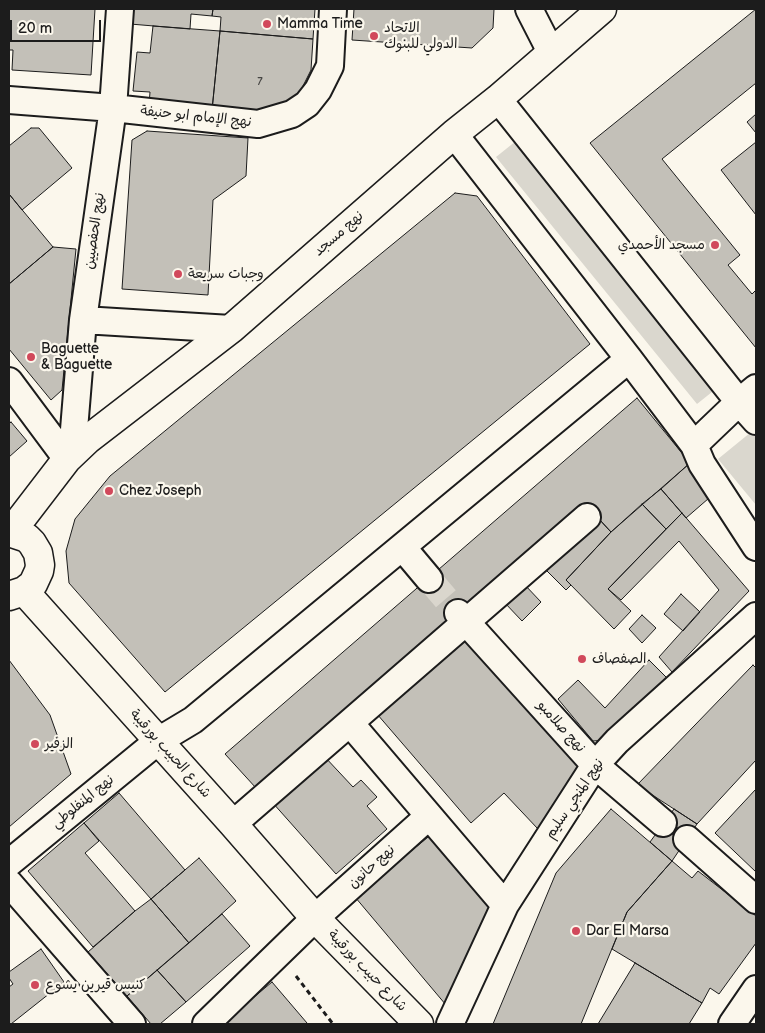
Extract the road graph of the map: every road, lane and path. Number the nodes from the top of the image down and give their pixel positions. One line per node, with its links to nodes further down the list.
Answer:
1 (120, 9): 8 (street, نهج الحفصيين)
2 (334, 9): 8 (street, نهج الإمام ابو حنيفة)
3 (530, 9): 5 (street)
4 (602, 9): 5 (street, نهج مسجد)
5 (551, 52): 6 (street, نهج مسجد)
6 (498, 99): 9 (street, نهج مسجد); 14 (street)
7 (9, 100): 8 (street, نهج الإمام ابو حنيفة)
8 (112, 108): 10 (street, نهج الحفصيين)
9 (454, 134): 11 (street, نهج مسجد); 12 (street)
10 (83, 320): 11 (street); 16 (street, نهج الحفصيين)
11 (230, 330): 16 (street, نهج مسجد)
12 (629, 359): 15 (street); 20 (street, نهج المنفلوطي)
13 (9, 381): 16 (street)
14 (751, 404): 15 (street)
15 (694, 446): 19 (street)
16 (70, 456): 18 (street, نهج مسجد)
17 (587, 517): 24 (street)
18 (10, 532): 22 (street)
19 (756, 547)
20 (403, 548): 21 (street); 26 (street, نهج المنفلوطي)
21 (429, 579)
22 (16, 594): 26 (street, شارع الحبيب بورقيبة)
23 (756, 616): 27 (street, نهج المنجي سليم)
24 (462, 618): 25 (street); 27 (street, نهج صلامبو)
25 (350, 723): 28 (street); 30 (street)
26 (158, 741): 30 (street, شارع الحبيب بورقيبة); 32 (street, نهج المنفلوطي)
27 (595, 765): 29 (street, نهج صلامبو); 35 (street, نهج المنجي سليم)
28 (429, 816): 35 (street); 36 (street, نهج حانون)
29 (663, 823)
30 (233, 824): 36 (street, شارع الحبيب بورقيبة)
31 (686, 839): 34 (street)
32 (9, 863)
33 (9, 883): 39 (street)
34 (756, 900)
35 (505, 905): 43 (street, نهج المنجي سليم)
36 (315, 918): 37 (street, نهج حانون); 42 (street, شارع حبيب بورقيبة)
37 (279, 954): 40 (street, نهج حانون); 41 (path)
38 (756, 990): 44 (street)
39 (132, 1024)
40 (206, 1024)
41 (333, 1024)
42 (419, 1024)
43 (450, 1024)
44 (732, 1024)

